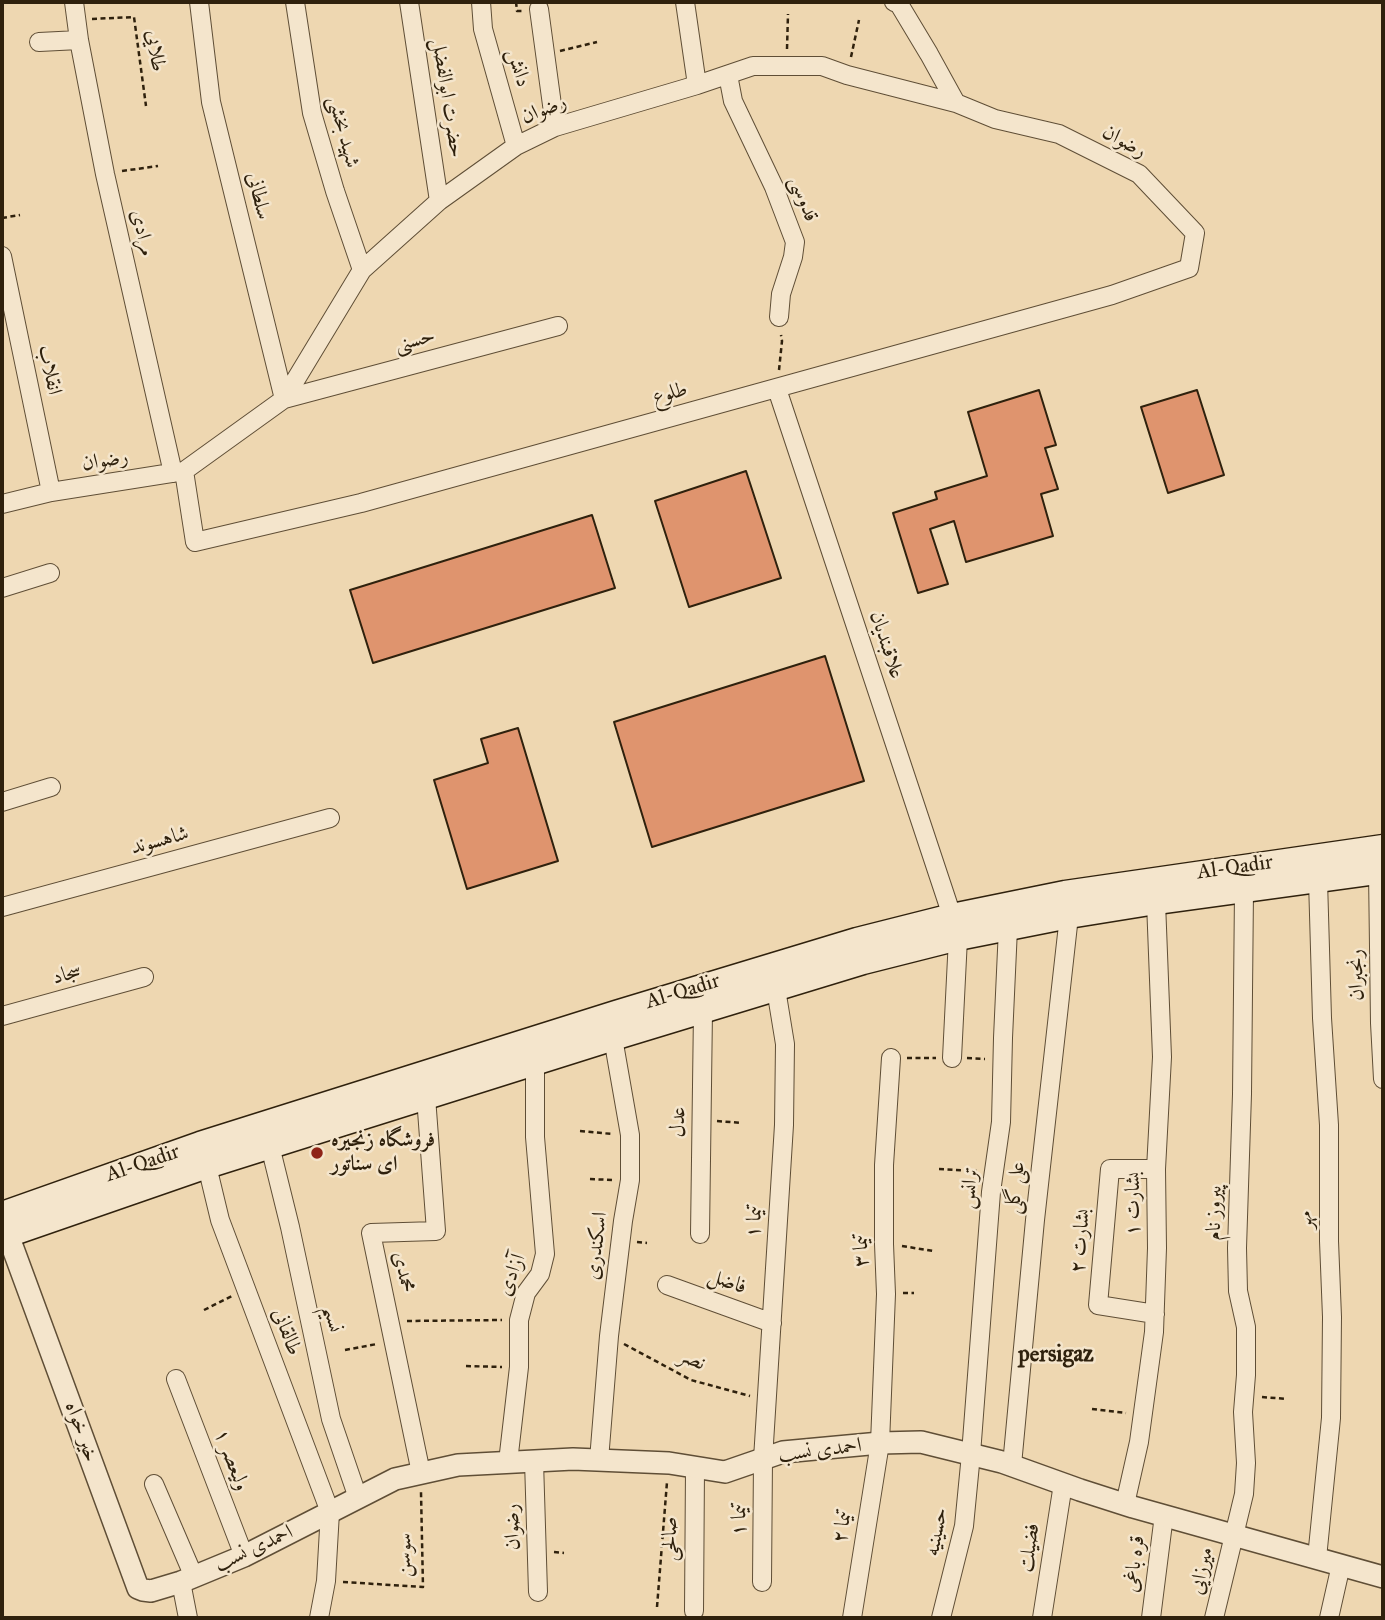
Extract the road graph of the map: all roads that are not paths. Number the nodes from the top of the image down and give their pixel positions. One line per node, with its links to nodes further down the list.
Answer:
1 (74, 2): 9 (street, مرادی)
2 (199, 2): 23 (street, سلطانی)
3 (295, 2): 19 (street, شهید بخشی)
4 (410, 2): 16 (street, حضرت ابوالفضل)
5 (481, 2): 15 (street, دانش)
6 (685, 2): 12 (street)
7 (897, 2): 13 (street)
8 (539, 9): 14 (street)
9 (79, 40): 10 (street); 24 (street, مرادی)
10 (39, 42)
11 (728, 75): 12 (street, رضوان); 13 (street, رضوان); 20 (street, قدوسی)
12 (697, 85): 14 (street, رضوان)
13 (956, 103): 17 (street, رضوان)
14 (555, 127): 15 (street, رضوان)
15 (516, 146): 16 (street, رضوان)
16 (439, 201): 19 (street, رضوان)
17 (1195, 233): 22 (street, طلوع)
18 (2, 257): 25 (street, انقلاب)
19 (362, 270): 23 (street, رضوان)
20 (779, 317)
21 (558, 326): 23 (street, حسنی)
22 (777, 388): 24 (street, طلوع); 39 (street, علاقبندیان)
23 (284, 399): 24 (street, رضوان)
24 (179, 472): 25 (street, رضوان)
25 (51, 492): 26 (street, رضوان)
26 (2, 503)
27 (50, 573): 28 (street)
28 (2, 587)
29 (51, 788): 30 (street)
30 (2, 802)
31 (330, 818): 37 (street, شاهسوند)
32 (1383, 847): 39 (main road, Al-Qadir)
33 (1381, 871): 34 (main road, Al-Qadir); 49 (street, رنجبران)
34 (1318, 880): 35 (main road, Al-Qadir); 77 (street, مهر)
35 (1244, 891): 36 (main road, Al-Qadir); 75 (street, پیروز نام)
36 (1156, 902): 38 (main road, Al-Qadir); 53 (street, بشارت ۱)
37 (2, 907)
38 (1069, 916): 40 (main road, Al-Qadir); 66 (street, علی گلی)
39 (955, 927): 40 (main road, Al-Qadir); 42 (main road, Al-Qadir); 47 (street); 54 (main road, Al-Qadir)
40 (1009, 928): 61 (street, ترانس)
41 (144, 977): 44 (street, سجاد)
42 (776, 989): 43 (main road, Al-Qadir); 58 (street, تیما ۱)
43 (703, 1011): 45 (main road, Al-Qadir); 55 (street, عدل)
44 (2, 1016)
45 (613, 1038): 48 (main road, Al-Qadir); 63 (street, اسکندری)
46 (891, 1058): 60 (street, تیما ۳)
47 (952, 1058)
48 (535, 1063): 50 (main road, Al-Qadir); 65 (street, آزادی)
49 (1383, 1079)
50 (426, 1097): 51 (main road, Al-Qadir); 68 (street, محمدی)
51 (270, 1146): 52 (main road, Al-Qadir); 71 (street, نسیم)
52 (207, 1166): 54 (main road, Al-Qadir); 73 (street, طالقانی)
53 (1156, 1169): 57 (street, بشارت ۱); 57 (street, بشارت ۲)
54 (4, 1229): 80 (street, خیر خواه)
55 (700, 1234)
56 (667, 1285): 58 (street, فاضل)
57 (1155, 1314): 72 (street, بشارت ۱)
58 (772, 1323): 62 (street, تیما ۱)
59 (177, 1380): 76 (street, ولیعصر ۱)
60 (880, 1443): 61 (street, احمدی نسب); 62 (street, احمدی نسب); 86 (street, تیما ۲)
61 (971, 1454): 66 (street, احمدی نسب); 87 (street, حسینیه)
62 (763, 1459): 67 (street, احمدی نسب); 81 (street, ۱ تیما)
63 (599, 1460): 64 (street, احمدی نسب); 67 (street, احمدی نسب)
64 (534, 1461): 65 (street, احمدی نسب); 82 (street, رضوان)
65 (508, 1462): 68 (street, احمدی نسب)
66 (1012, 1465): 70 (street, احمدی نسب)
67 (695, 1468): 83 (street, صالحی)
68 (421, 1473): 71 (street, احمدی نسب)
69 (154, 1484): 80 (street)
70 (1062, 1484): 72 (street, احمدی نسب); 88 (street, فضیلت)
71 (358, 1498): 73 (street, احمدی نسب)
72 (1125, 1504): 74 (street, احمدی نسب)
73 (330, 1512): 76 (street, احمدی نسب); 85 (street)
74 (1164, 1515): 75 (street, احمدی نسب); 89 (street, قره باغی)
75 (1234, 1534): 77 (street, احمدی نسب); 90 (street, میرزایی)
76 (244, 1556): 80 (street, احمدی نسب)
77 (1317, 1558): 78 (street, احمدی نسب)
78 (1340, 1565): 79 (street, احمدی نسب); 91 (street)
79 (1383, 1577)
80 (188, 1580): 84 (street)
81 (762, 1582)
82 (538, 1592)
83 (694, 1611)
84 (188, 1618)
85 (319, 1618)
86 (852, 1618)
87 (941, 1618)
88 (1042, 1618)
89 (1150, 1618)
90 (1214, 1618)
91 (1329, 1618)

